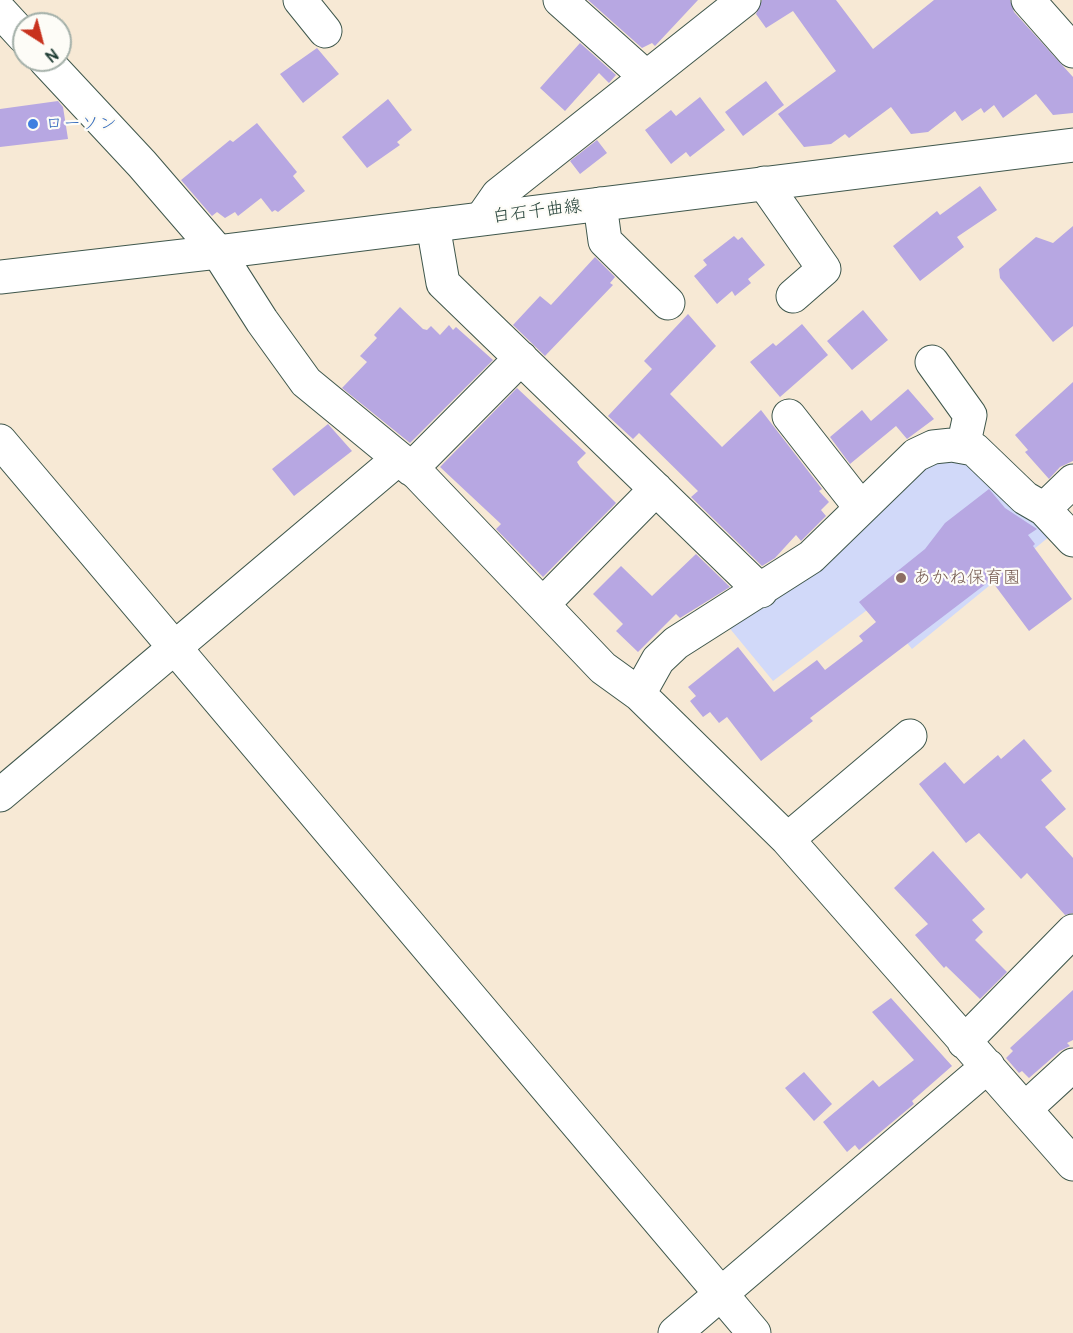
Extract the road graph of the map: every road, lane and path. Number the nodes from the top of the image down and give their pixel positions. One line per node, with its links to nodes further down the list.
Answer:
1 (5, 0): 6 (street)
2 (300, 0): 9 (street)
3 (560, 0): 12 (street)
4 (744, 0): 12 (street)
5 (1028, 0): 10 (street)
6 (0, 5)
7 (0, 11): 8 (street)
8 (12, 24)
9 (325, 31)
10 (1073, 51)
11 (56, 72): 18 (street)
12 (645, 76): 16 (street)
13 (1073, 145): 14 (street, 白石千曲線)
14 (764, 183): 15 (street, 白石千曲線); 20 (street)
15 (600, 204): 16 (street, 白石千曲線); 21 (street)
16 (482, 218): 17 (street, 白石千曲線)
17 (433, 225): 18 (street, 白石千曲線); 22 (street)
18 (218, 252): 19 (street, 白石千曲線); 27 (street)
19 (0, 277)
20 (793, 296)
21 (668, 303)
22 (521, 358): 27 (street); 29 (street)
23 (932, 362): 26 (street)
24 (789, 416): 30 (street)
25 (0, 441): 35 (street)
26 (963, 447): 30 (street); 31 (street)
27 (404, 464): 34 (street); 35 (street)
28 (1073, 481): 31 (street)
29 (656, 489): 33 (street); 34 (street)
30 (861, 508): 33 (street)
31 (1044, 509): 32 (street)
32 (1073, 540)
33 (761, 591): 36 (street)
34 (543, 604): 36 (street)
35 (174, 648): 38 (street); 46 (street)
36 (639, 694): 39 (street)
37 (910, 736): 39 (street)
38 (0, 795)
39 (788, 839): 41 (street)
40 (1073, 931): 41 (street)
41 (964, 1042): 43 (street)
42 (1073, 1065): 44 (street)
43 (988, 1066): 44 (street); 46 (street)
44 (1026, 1108): 45 (street)
45 (1073, 1164)
46 (721, 1294): 47 (street); 48 (street)
47 (675, 1333)
48 (754, 1333)

